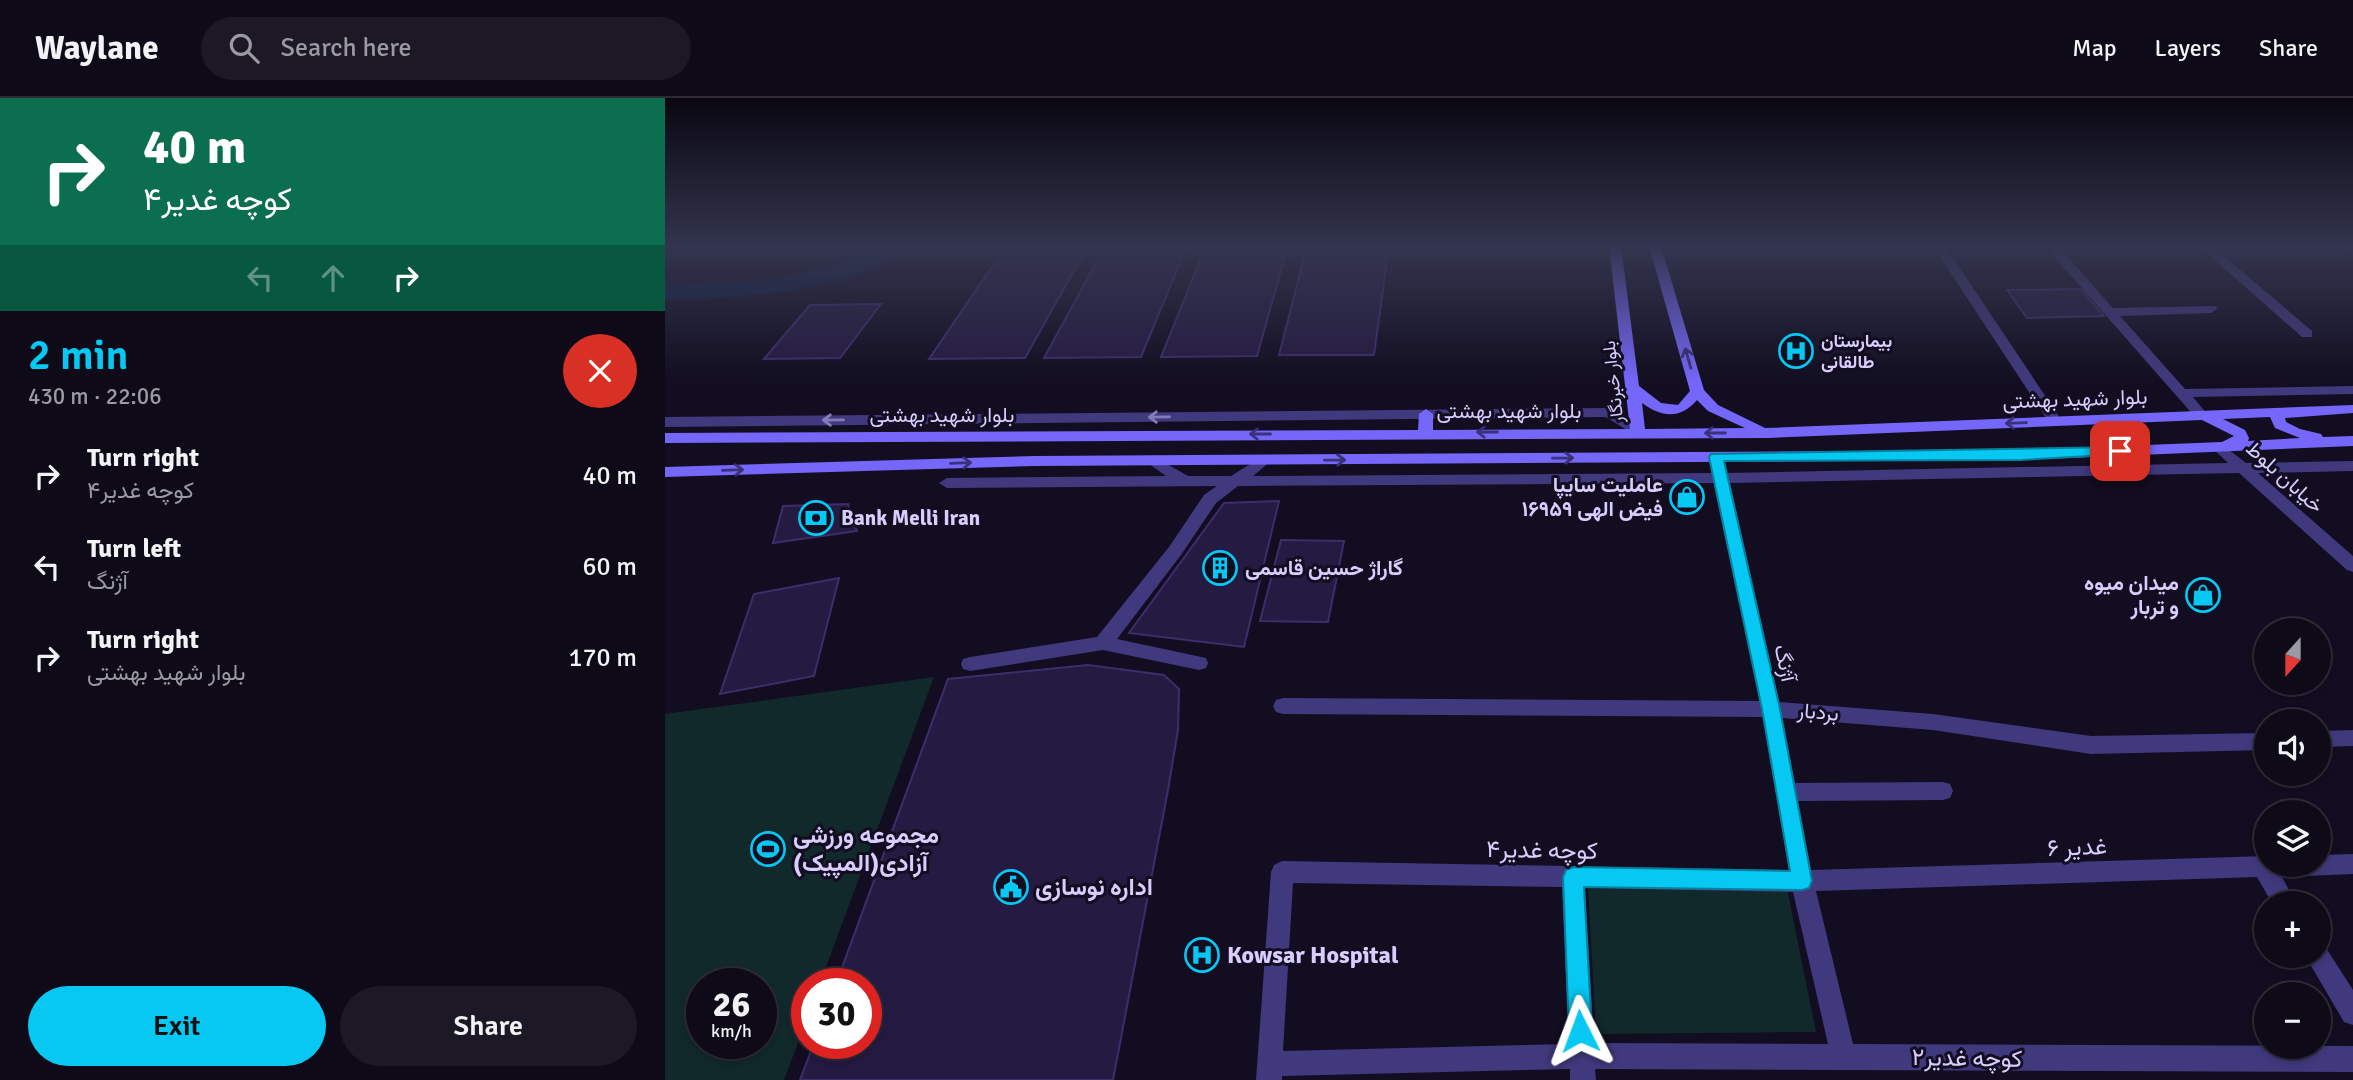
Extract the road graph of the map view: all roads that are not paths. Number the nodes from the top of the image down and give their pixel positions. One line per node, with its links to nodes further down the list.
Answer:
1 (1621, 292): 9 (main road, بلوار خبرنگار)
2 (1668, 292): 11 (main road, one-way to 2)
3 (1969, 292): 19 (street)
4 (2091, 292): 7 (street)
5 (2258, 292): 8 (street)
6 (2211, 309): 7 (street)
7 (2109, 312): 12 (street)
8 (2307, 334)
9 (1635, 389): 11 (main road); 21 (main road, بلوار خبرنگار)
10 (2353, 390): 12 (street)
11 (1697, 391): 23 (main road)
12 (2181, 393): 16 (street)
13 (2353, 409): 14 (main road, بلوار شهید بهشتی)
14 (2287, 411): 16 (main road, بلوار شهید بهشتی); 27 (main road)
15 (1426, 414): 17 (street, one-way to 17); 21 (street); 22 (main road)
16 (2201, 415): 19 (main road, بلوار شهید بهشتی); 28 (main road)
17 (950, 419): 18 (street, one-way to 18); 24 (main road)
18 (747, 421): 20 (street); 25 (main road)
19 (2055, 421): 23 (main road, بلوار شهید بهشتی, one-way to 23)
20 (665, 422)
21 (1638, 431): 22 (main road, بلوار شهید بهشتی, one-way to 22); 23 (main road, بلوار شهید بهشتی, one-way to 21)
22 (1425, 433): 24 (main road, بلوار شهید بهشتی, one-way to 24)
23 (1768, 433)
24 (940, 436): 25 (main road, بلوار شهید بهشتی)
25 (734, 437): 26 (main road, بلوار شهید بهشتی)
26 (665, 438)
27 (2353, 441): 28 (main road)
28 (2220, 448): 29 (main road); 33 (street, خیابان بلوط)
29 (1716, 457): 31 (main road, one-way to 29); 35 (street, آژنگ)
30 (1153, 461): 31 (main road); 34 (main road, one-way to 30); 36 (street)
31 (1263, 461): 37 (street)
32 (2353, 466): 33 (street)
33 (2245, 470): 35 (street); 40 (street, خیابان بلوط)
34 (665, 472)
35 (1721, 478): 37 (street); 45 (street, آژنگ)
36 (1186, 482): 37 (street); 38 (street); 39 (street)
37 (1234, 482): 39 (street)
38 (947, 483)
39 (1210, 499): 41 (street)
40 (2353, 566)
41 (1103, 643): 42 (street); 43 (street)
42 (1199, 663)
43 (970, 664)
44 (1283, 706): 45 (street, بردبار)
45 (1771, 709): 48 (street, بردبار); 50 (street, آژنگ)
46 (2353, 738): 47 (street)
47 (2331, 739)
48 (2254, 741)
49 (1943, 791): 50 (street)
50 (1786, 792): 55 (street, آژنگ)
51 (2353, 864): 52 (street, غدیر ۶)
52 (2331, 865)
53 (2254, 868): 55 (street, غدیر ۶)
54 (1573, 877): 55 (street, کوچه غدیر۴); 60 (street); 61 (street, کوچه غدیر۴)
55 (1802, 881): 58 (street, آژنگ)
56 (2325, 968): 57 (street)
57 (2353, 1013)
58 (1843, 1057): 59 (street, کوچه غدیر۲); 60 (street, کوچه غدیر۲)
59 (2353, 1059)
60 (1582, 1068): 61 (street, کوچه غدیر۲)
61 (1269, 1072)

